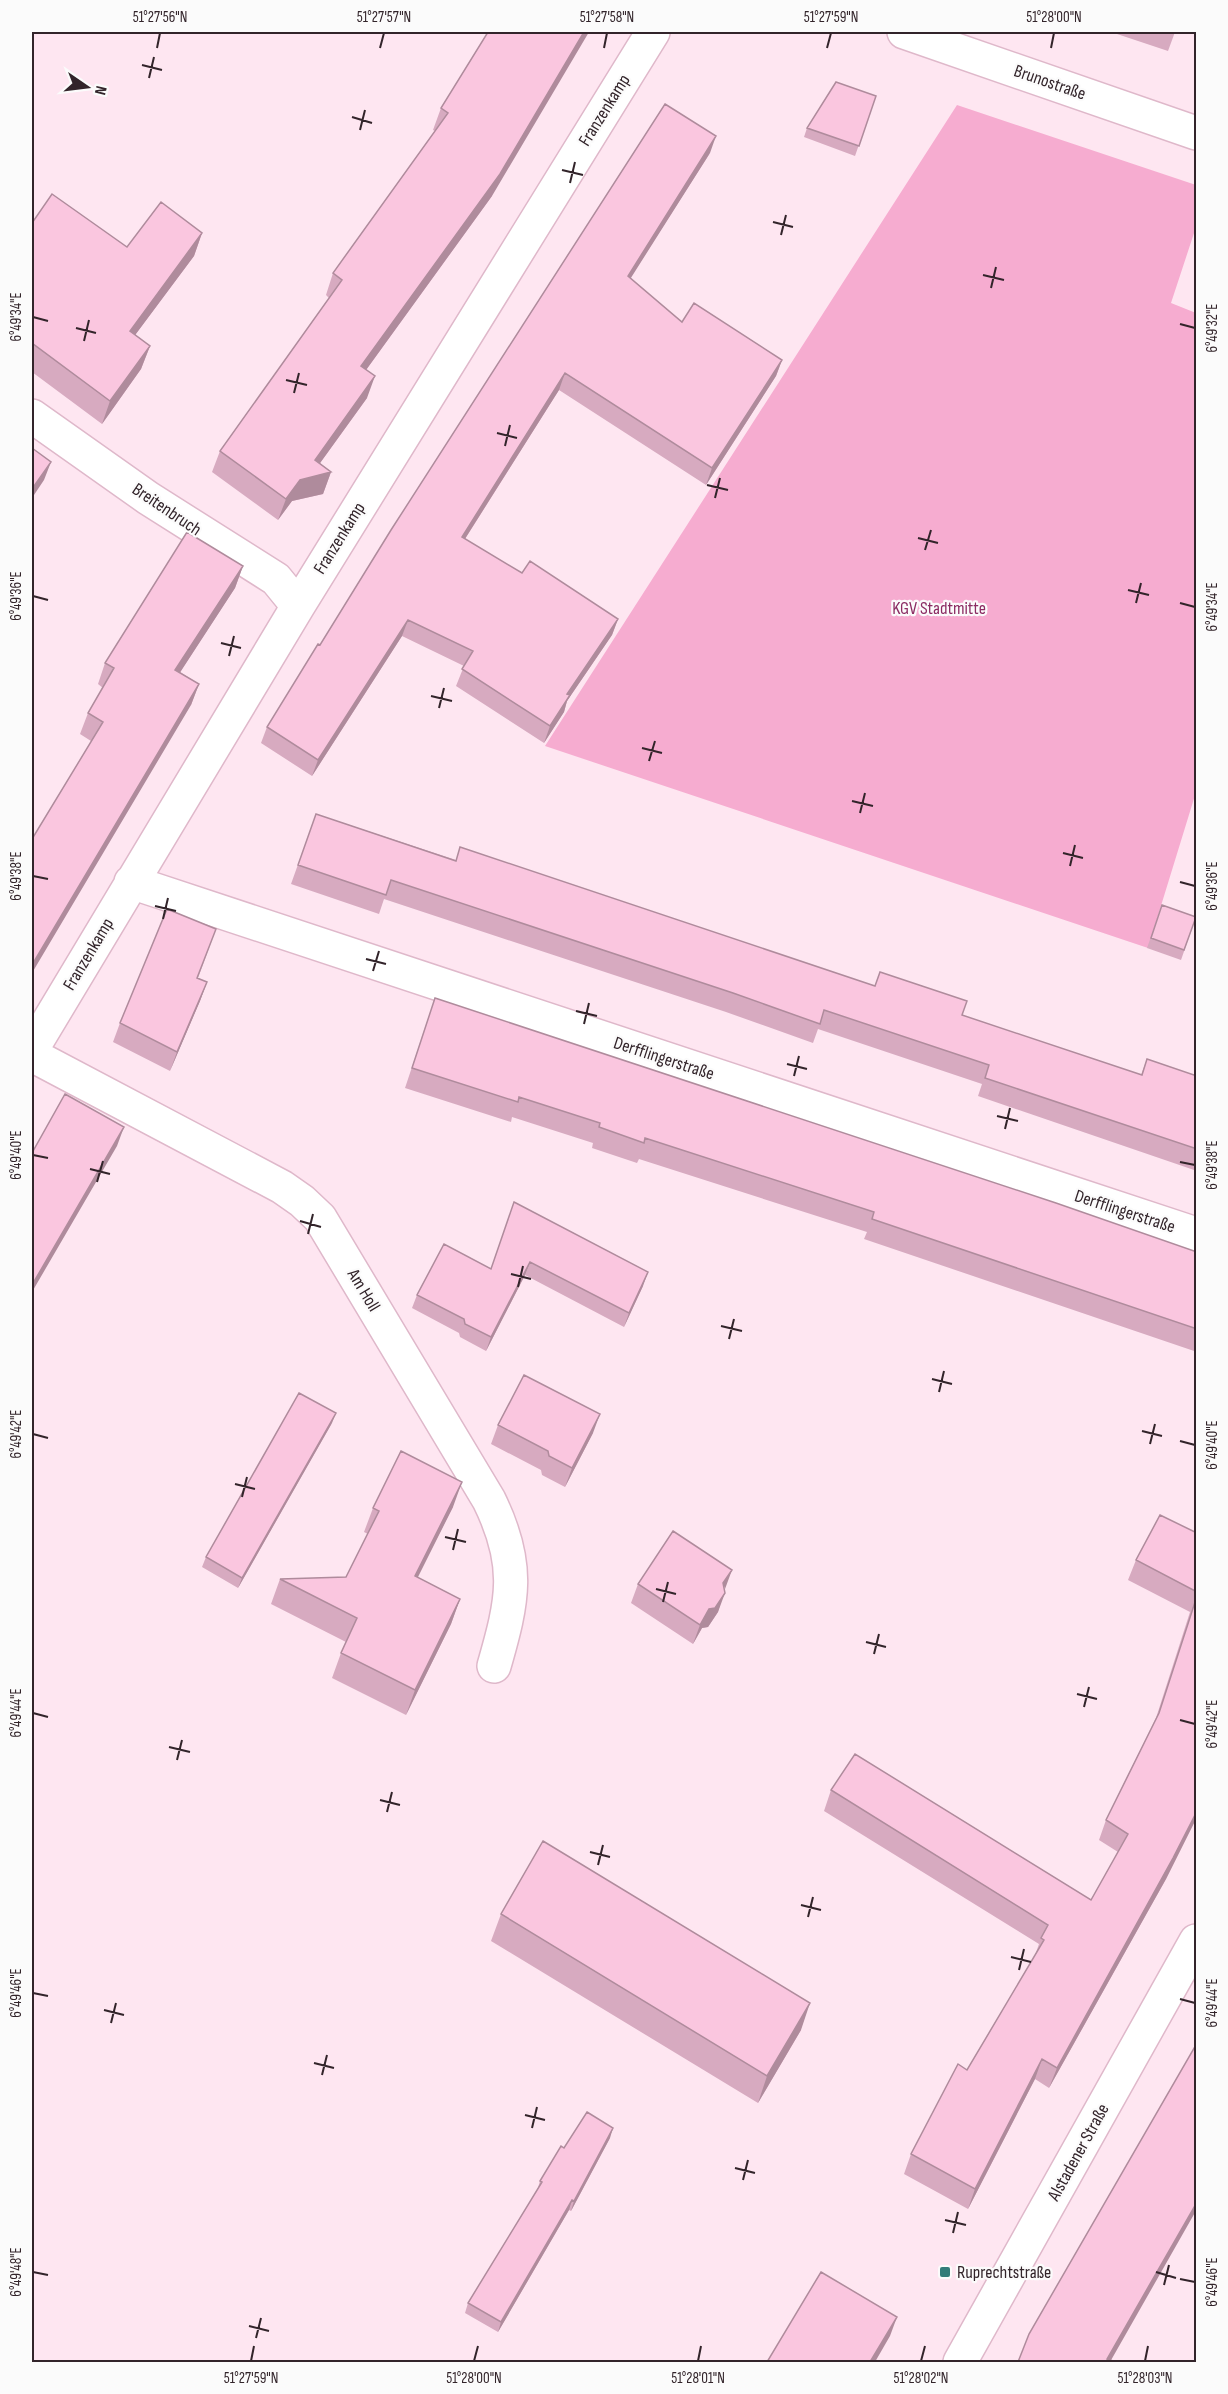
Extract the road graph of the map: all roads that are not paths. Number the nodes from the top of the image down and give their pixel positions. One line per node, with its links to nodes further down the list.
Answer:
1 (653, 32): 5 (street, Franzenkamp)
2 (904, 32): 3 (street, Brunostraße)
3 (1197, 133)
4 (32, 416): 5 (street, Breitenbruch)
5 (298, 606): 6 (street, Franzenkamp)
6 (131, 882): 7 (street, Franzenkamp); 9 (street, Derfflingerstraße)
7 (32, 1048)
8 (32, 1055): 10 (street, Am Holl)
9 (1197, 1234)
10 (494, 1666)
11 (1197, 1941): 12 (street, Alstadener Straße)
12 (960, 2362)

